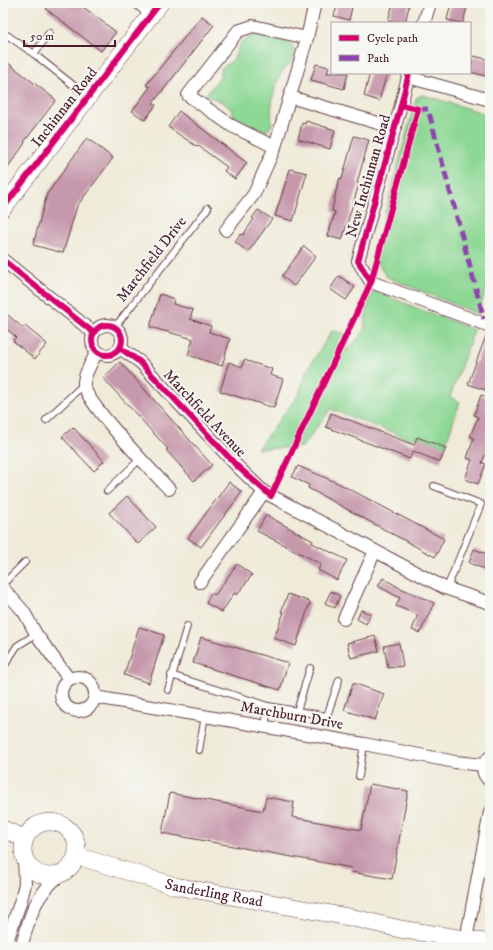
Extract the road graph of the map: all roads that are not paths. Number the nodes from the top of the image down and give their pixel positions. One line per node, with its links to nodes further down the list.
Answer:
1 (134, 3): 5 (lane)
2 (160, 3): 5 (street, Inchinnan Road)
3 (315, 3): 9 (street)
4 (430, 3): 6 (street)
5 (150, 16): 12 (street, Inchinnan Road)
6 (424, 22)
7 (49, 33): 10 (lane)
8 (3, 36): 10 (lane)
9 (306, 38): 13 (street); 16 (street)
10 (34, 54): 12 (lane)
11 (408, 75): 14 (street); 15 (street, New Inchinnan Road)
12 (88, 96): 17 (street, Inchinnan Road)
13 (290, 97): 15 (street); 16 (street)
14 (490, 100)
15 (395, 128): 21 (street, New Inchinnan Road)
16 (276, 146): 19 (street)
17 (3, 208)
18 (208, 208): 22 (lane, Marchfield Drive)
19 (226, 230)
20 (3, 260): 23 (street)
21 (490, 326)
22 (115, 327): 23 (street); 24 (street)
23 (94, 333): 25 (street)
24 (120, 348): 25 (street); 32 (street, Marchfield Avenue)
25 (97, 351): 26 (street)
26 (84, 384): 27 (lane); 28 (street)
27 (46, 420)
28 (140, 458): 30 (street); 31 (lane)
29 (434, 486): 38 (lane)
30 (168, 490)
31 (107, 491)
32 (264, 492): 33 (street, Marchfield Avenue); 35 (street)
33 (375, 552): 38 (street, Marchfield Avenue); 40 (street)
34 (25, 562): 36 (lane)
35 (200, 582)
36 (3, 584)
37 (3, 588): 42 (street)
38 (447, 588): 39 (street, Marchfield Avenue)
39 (490, 603)
40 (344, 619)
41 (187, 626): 45 (lane)
42 (36, 634): 43 (lane); 46 (street)
43 (3, 668)
44 (310, 668): 51 (lane)
45 (171, 675): 48 (lane); 50 (lane)
46 (69, 679): 49 (street); 49 (street)
47 (339, 680): 51 (lane)
48 (168, 690)
49 (95, 697): 52 (street, Marchburn Drive)
50 (268, 706): 51 (lane); 53 (lane)
51 (297, 711)
52 (205, 716): 53 (street, Marchburn Drive); 55 (lane)
53 (265, 727): 54 (street, Marchburn Drive)
54 (364, 744): 56 (street, Marchburn Drive); 57 (lane)
55 (199, 750)
56 (487, 761): 58 (street, Marchburn Drive)
57 (359, 776)
58 (490, 781)
59 (490, 812): 66 (street)
60 (3, 829): 61 (street)
61 (24, 838): 62 (street); 63 (street)
62 (24, 856): 64 (street); 69 (street)
63 (77, 856): 64 (street); 65 (street, Sanderling Road)
64 (60, 875): 70 (street)
65 (354, 918): 66 (street, Sanderling Road); 68 (street, Sanderling Road)
66 (468, 929): 67 (street, Sanderling Road)
67 (490, 932)
68 (490, 943)
69 (5, 947)
70 (21, 947)

